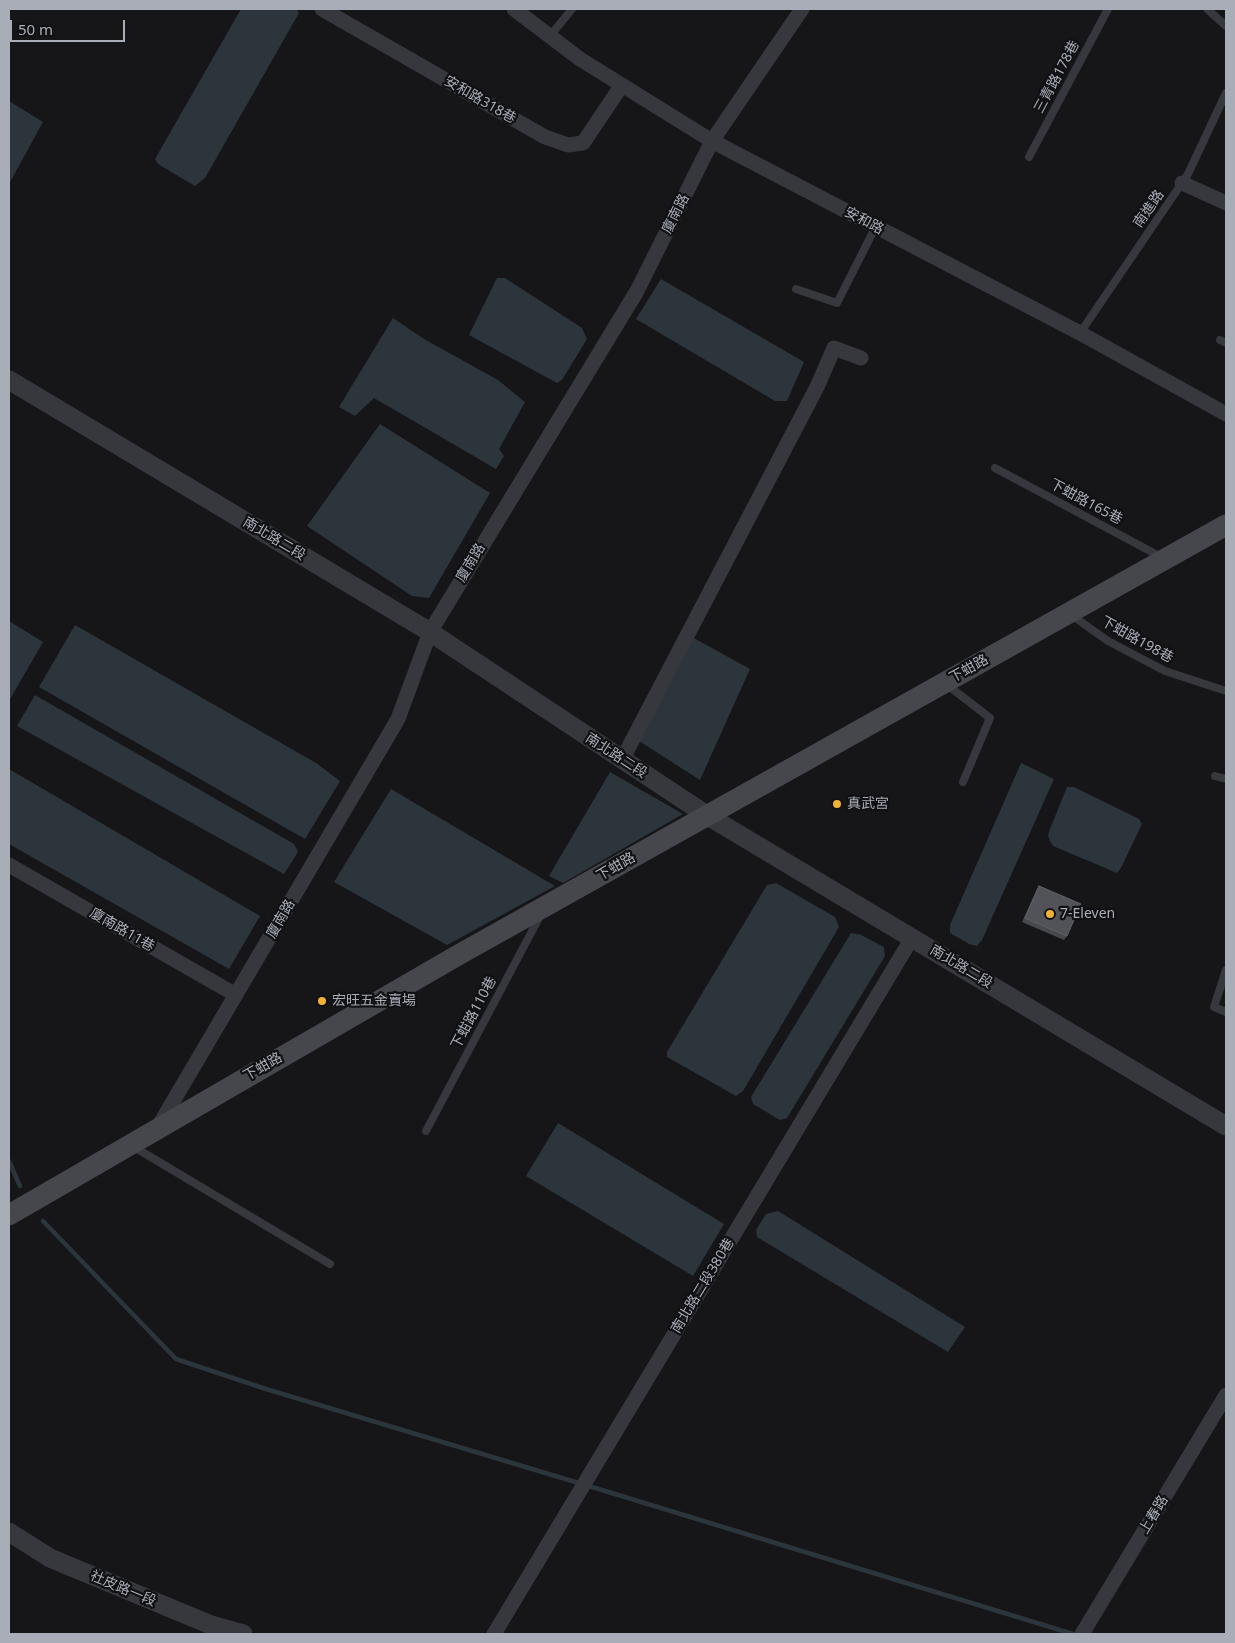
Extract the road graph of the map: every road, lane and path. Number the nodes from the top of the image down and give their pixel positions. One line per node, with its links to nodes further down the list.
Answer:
1 (322, 9): 9 (street, 安和路318巷)
2 (514, 9): 8 (street, 安和路)
3 (572, 9): 8 (lane)
4 (802, 9): 11 (street, 廈南路)
5 (1108, 9): 12 (lane, 三青路178巷)
6 (1207, 9): 7 (lane)
7 (1226, 26)
8 (550, 36): 9 (street, 安和路)
9 (622, 85): 11 (street, 安和路)
10 (1226, 93): 13 (lane, 南進路)
11 (712, 141): 15 (street, 安和路); 25 (street, 廈南路)
12 (1029, 157)
13 (1182, 183): 14 (street); 17 (lane, 南進路)
14 (1226, 203)
15 (876, 226): 16 (lane); 17 (street, 安和路)
16 (796, 288)
17 (1080, 333): 20 (street, 安和路)
18 (861, 358): 28 (street)
19 (9, 380): 25 (street, 南北路二段)
20 (1226, 414)
21 (995, 468): 23 (lane, 下蚶路165巷)
22 (1226, 525): 23 (main road, 下蚶路)
23 (1164, 558): 24 (main road, 下蚶路)
24 (1069, 612): 26 (main road, 下蚶路); 27 (lane, 下蚶路198巷)
25 (430, 632): 28 (street, 南北路二段); 37 (street, 廈南路)
26 (944, 683): 31 (lane); 32 (main road, 下蚶路)
27 (1226, 691)
28 (622, 760): 32 (street, 南北路二段)
29 (1215, 776): 30 (lane)
30 (1226, 779)
31 (962, 782)
32 (708, 816): 34 (main road, 下蚶路); 35 (street, 南北路二段)
33 (9, 865): 37 (street, 廈南路11巷)
34 (545, 907): 40 (main road, 下蚶路); 41 (lane, 下蚶路110巷)
35 (912, 938): 39 (street, 南北路二段); 48 (street, 南北路二段380巷)
36 (1226, 970): 38 (lane)
37 (236, 995): 40 (street, 廈南路)
38 (1226, 1012)
39 (1226, 1126)
40 (158, 1127): 42 (main road, 下蚶路)
41 (426, 1131)
42 (130, 1144): 43 (main road, 下蚶路); 44 (lane)
43 (9, 1215)
44 (330, 1264)
45 (1226, 1395): 49 (street, 上春路)
46 (9, 1532): 47 (street, 社皮路一段)
47 (243, 1634)
48 (494, 1634)
49 (1082, 1634)

